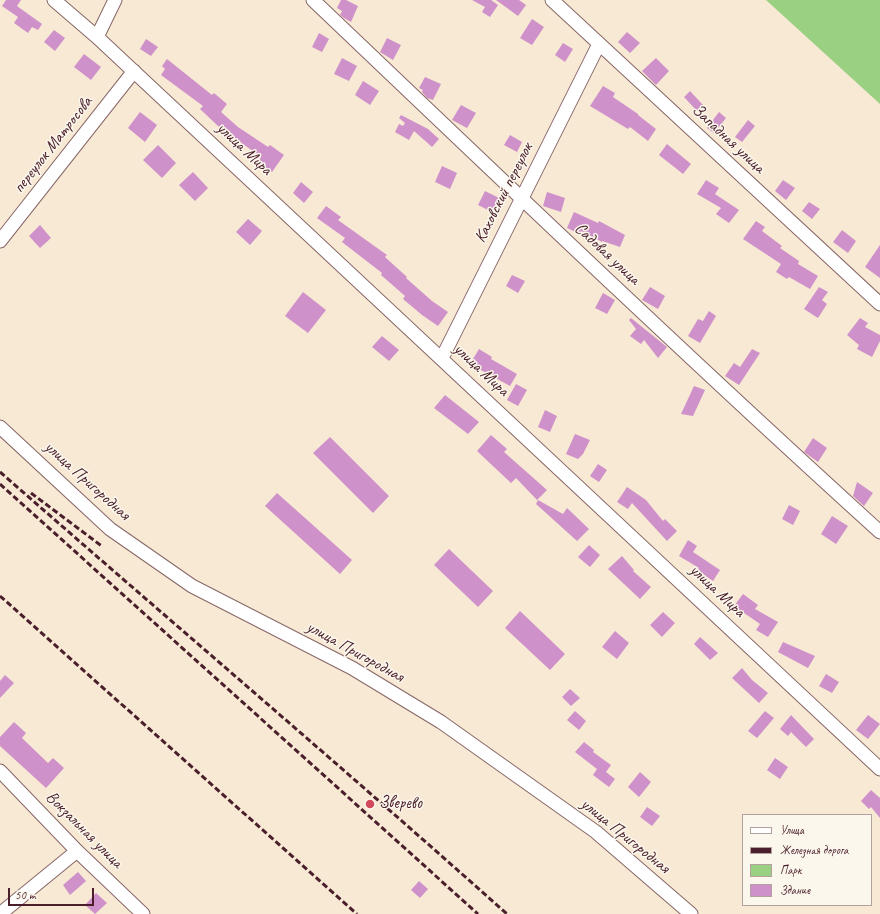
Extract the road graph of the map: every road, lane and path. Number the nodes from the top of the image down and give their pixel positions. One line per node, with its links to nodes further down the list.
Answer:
1 (54, 0): 5 (street, улица Мира)
2 (115, 0): 5 (street)
3 (313, 0): 8 (street, Садовая улица)
4 (552, 0): 6 (street, Западная улица)
5 (97, 37): 7 (street, улица Мира)
6 (599, 44): 8 (street, Каховский переулок); 10 (street, Западная улица)
7 (134, 71): 9 (street, переулок Матросова); 11 (street, улица Мира)
8 (522, 199): 11 (street, Каховский переулок); 13 (street, Садовая улица)
9 (0, 241)
10 (880, 304)
11 (442, 358): 14 (street, улица Мира)
12 (0, 427): 19 (street, улица Пригородная)
13 (880, 532)
14 (880, 769)
15 (0, 771): 16 (street, Вокзальная улица)
16 (77, 851): 17 (street); 18 (street, Вокзальная улица)
17 (0, 914)
18 (143, 914)
19 (691, 914)

